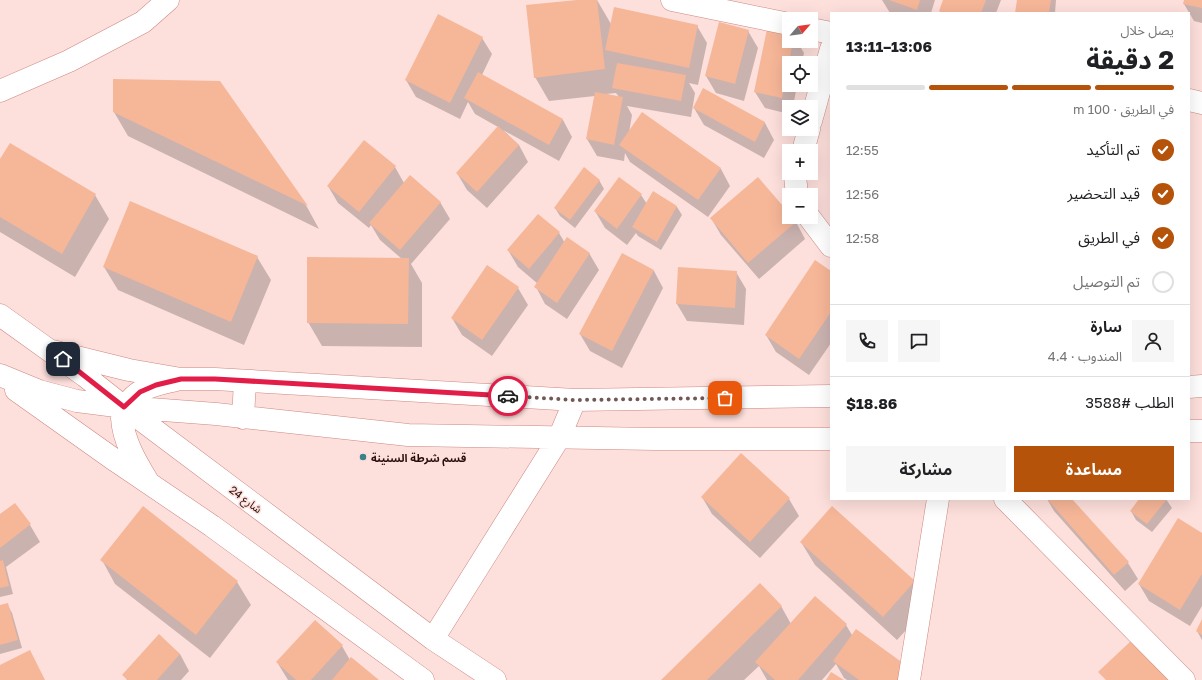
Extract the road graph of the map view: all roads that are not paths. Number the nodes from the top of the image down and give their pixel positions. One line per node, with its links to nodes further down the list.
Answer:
1 (168, 0): 7 (street)
2 (672, 0): 3 (street)
3 (782, 23)
4 (818, 30): 5 (street)
5 (830, 33)
6 (830, 53): 8 (street)
7 (0, 91)
8 (817, 100)
9 (1190, 100): 10 (street)
10 (1202, 103)
11 (814, 224): 12 (street)
12 (830, 245)
13 (0, 315): 14 (street, شارع 24)
14 (52, 351): 17 (street); 23 (street, شارع 24)
15 (0, 375): 23 (street)
16 (0, 379): 31 (street)
17 (181, 379): 18 (street); 23 (street)
18 (245, 381): 22 (street); 25 (street)
19 (1202, 386): 20 (street)
20 (1190, 387)
21 (830, 396): 22 (street)
22 (574, 400): 28 (street)
23 (124, 407): 24 (street); 30 (street, شارع 24); 31 (street)
24 (216, 414): 25 (street); 30 (street)
25 (243, 418): 28 (street)
26 (1190, 431): 27 (street)
27 (1202, 431)
28 (559, 438): 29 (street); 34 (street)
29 (830, 439)
30 (177, 447): 34 (street, شارع 24)
31 (150, 484): 35 (street)
32 (938, 500): 37 (street)
33 (1006, 500): 38 (street)
34 (433, 639): 36 (street, شارع 24)
35 (423, 680)
36 (494, 680)
37 (910, 680)
38 (1184, 680)

